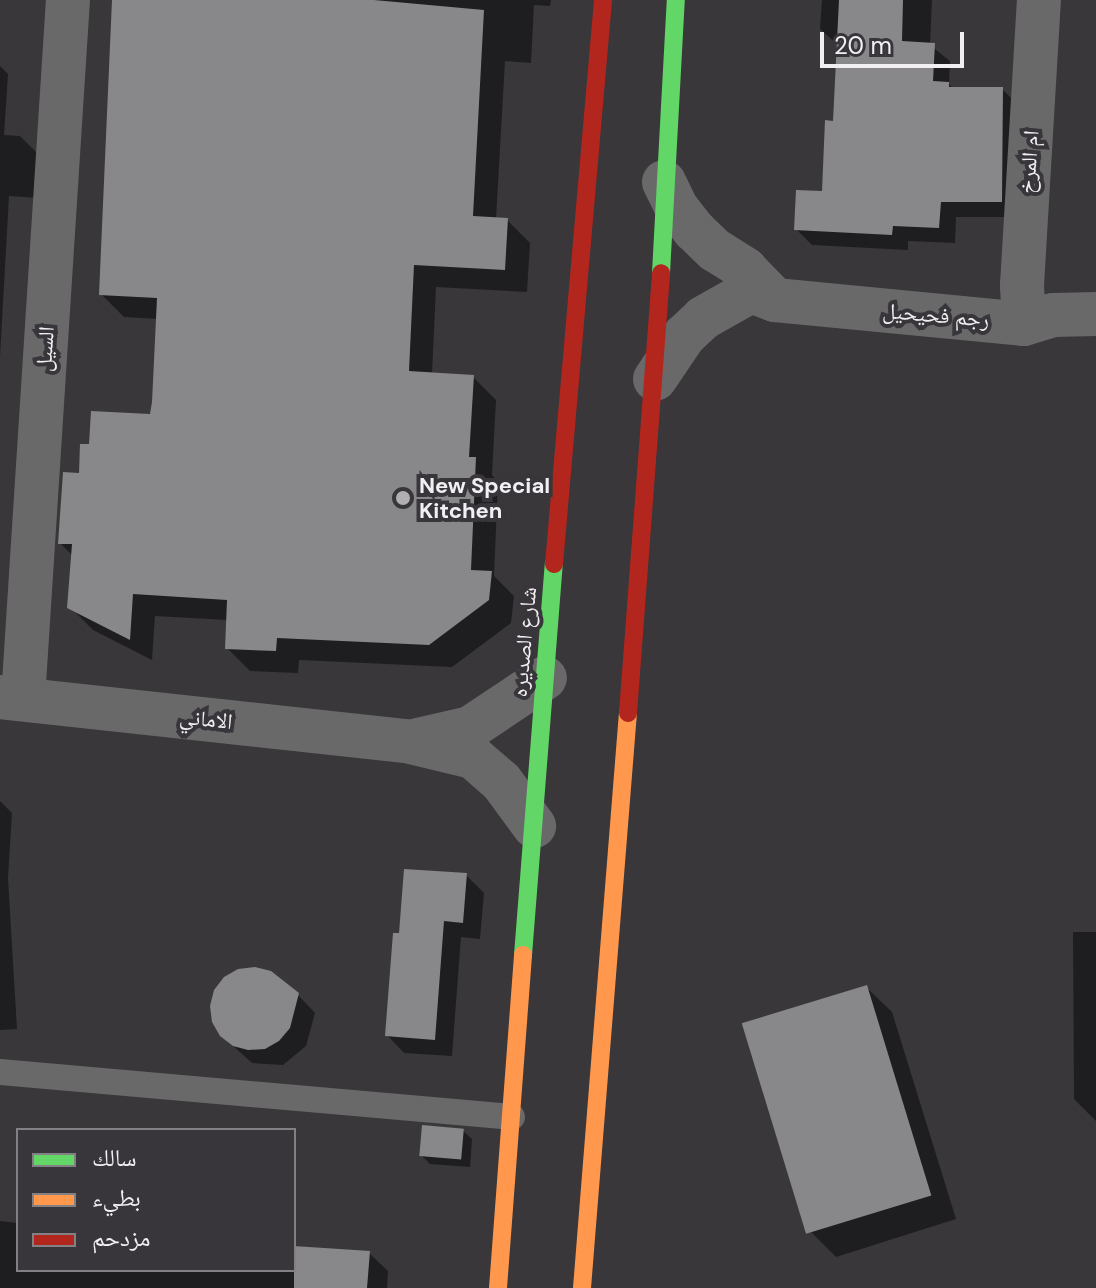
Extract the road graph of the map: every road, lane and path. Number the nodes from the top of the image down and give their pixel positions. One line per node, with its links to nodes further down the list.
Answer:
1 (68, 0): 11 (street, السيل)
2 (603, 0): 10 (main road, شارع الصديره)
3 (676, 0): 5 (main road)
4 (1039, 0): 8 (street, ام المرخ)
5 (664, 182): 6 (street); 9 (main road)
6 (775, 300): 8 (street, رجم فحيحيل); 9 (street, رجم فحيحيل)
7 (1096, 314): 8 (street, رجم فحيحيل)
8 (1024, 324)
9 (655, 379): 17 (main road)
10 (545, 678): 12 (street, الاماني); 13 (main road, شارع الصديره)
11 (11, 698): 12 (street, الاماني)
12 (411, 742): 13 (street, الاماني)
13 (534, 826): 15 (main road, شارع الصديره)
14 (0, 1072): 15 (lane)
15 (512, 1117): 16 (main road, شارع الصديره)
16 (498, 1288)
17 (582, 1288)

